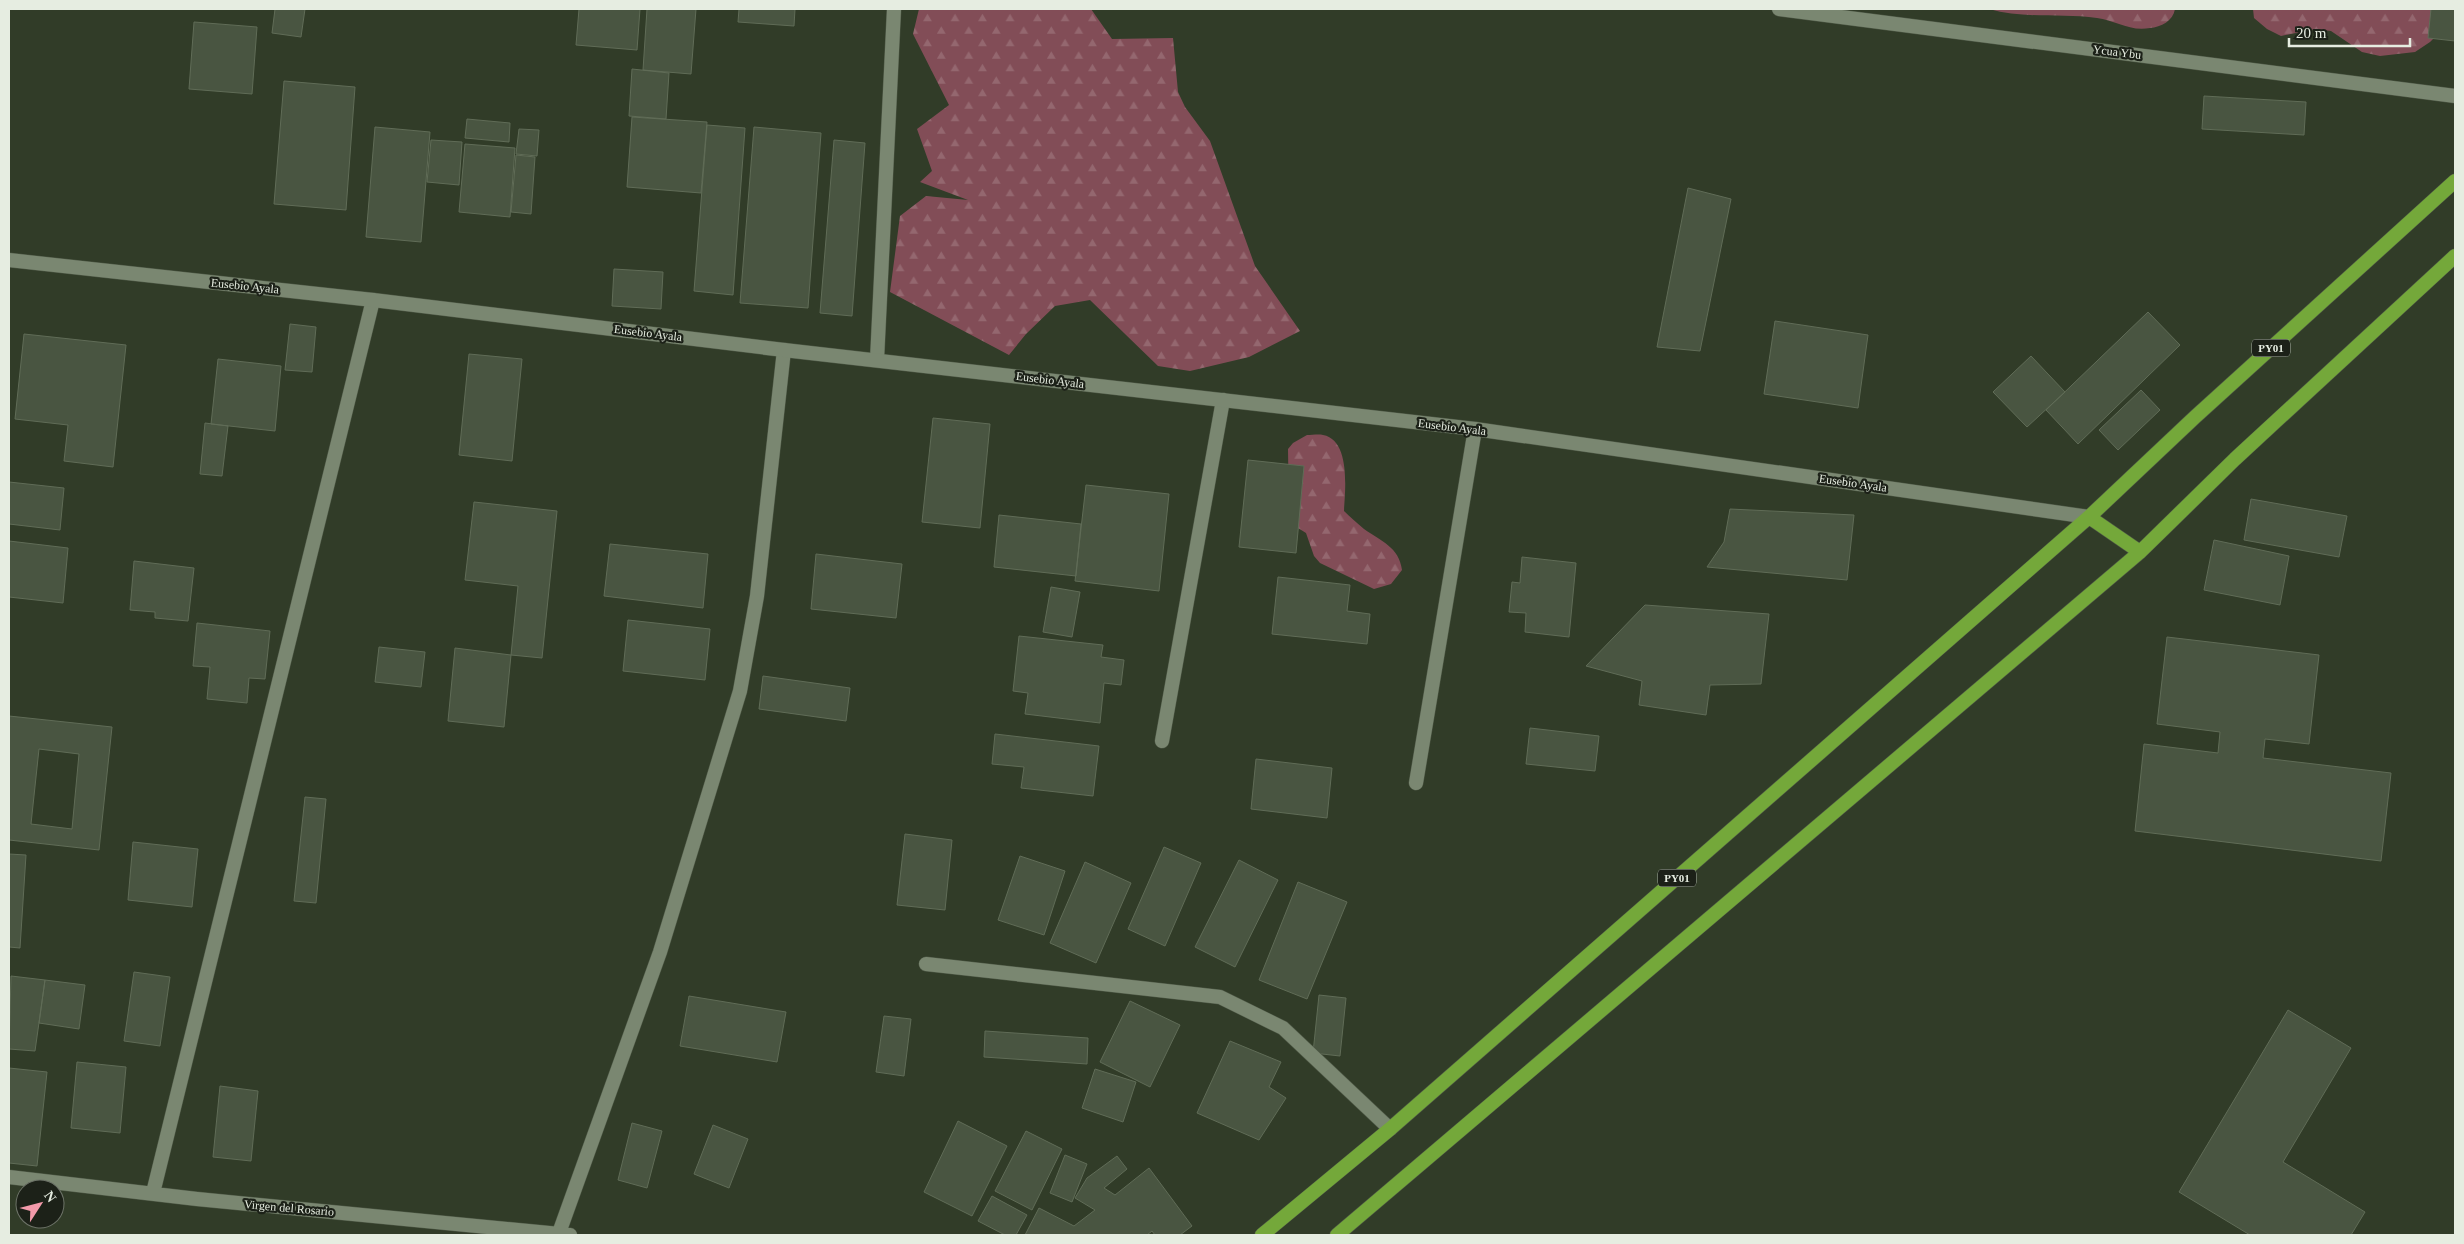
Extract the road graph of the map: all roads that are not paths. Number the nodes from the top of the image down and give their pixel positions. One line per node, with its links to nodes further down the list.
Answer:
1 (894, 9): 9 (street)
2 (1779, 9): 3 (street, Ycua Ybu)
3 (2455, 96)
4 (2455, 181): 12 (highway, PY01)
5 (2455, 256): 13 (highway)
6 (9, 260): 7 (street, Eusebio Ayala)
7 (373, 300): 8 (street, Eusebio Ayala); 19 (street)
8 (784, 350): 9 (street, Eusebio Ayala); 20 (street)
9 (877, 360): 10 (street, Eusebio Ayala)
10 (1223, 400): 11 (street, Eusebio Ayala); 14 (street)
11 (1476, 429): 12 (street, Eusebio Ayala); 15 (street)
12 (2089, 517): 13 (highway); 17 (highway, PY01)
13 (2140, 552): 22 (highway)
14 (1162, 741)
15 (1416, 784)
16 (926, 964): 17 (street)
17 (1390, 1130): 21 (highway, PY01)
18 (9, 1177): 19 (street, Virgen del Rosario)
19 (153, 1194): 20 (street, Virgen del Rosario)
20 (564, 1234)
21 (1262, 1235)
22 (1338, 1235)

